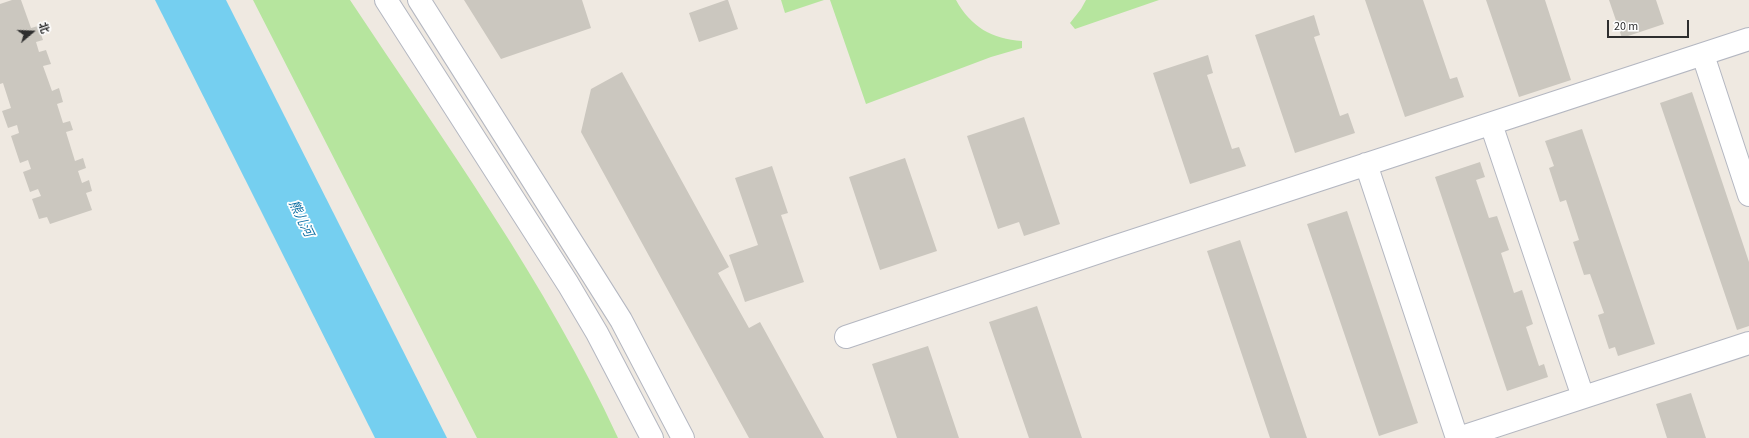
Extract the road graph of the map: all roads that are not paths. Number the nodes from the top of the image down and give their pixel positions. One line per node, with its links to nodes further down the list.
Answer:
1 (386, 0): 11 (street)
2 (419, 0): 12 (street)
3 (1749, 39): 4 (street)
4 (1702, 55): 5 (street); 7 (street)
5 (1491, 124): 6 (street); 10 (street)
6 (1366, 164): 8 (street); 13 (street)
7 (1749, 195)
8 (846, 337)
9 (1749, 343): 10 (street)
10 (1583, 397): 13 (street)
11 (652, 438)
12 (683, 438)
13 (1458, 438)

